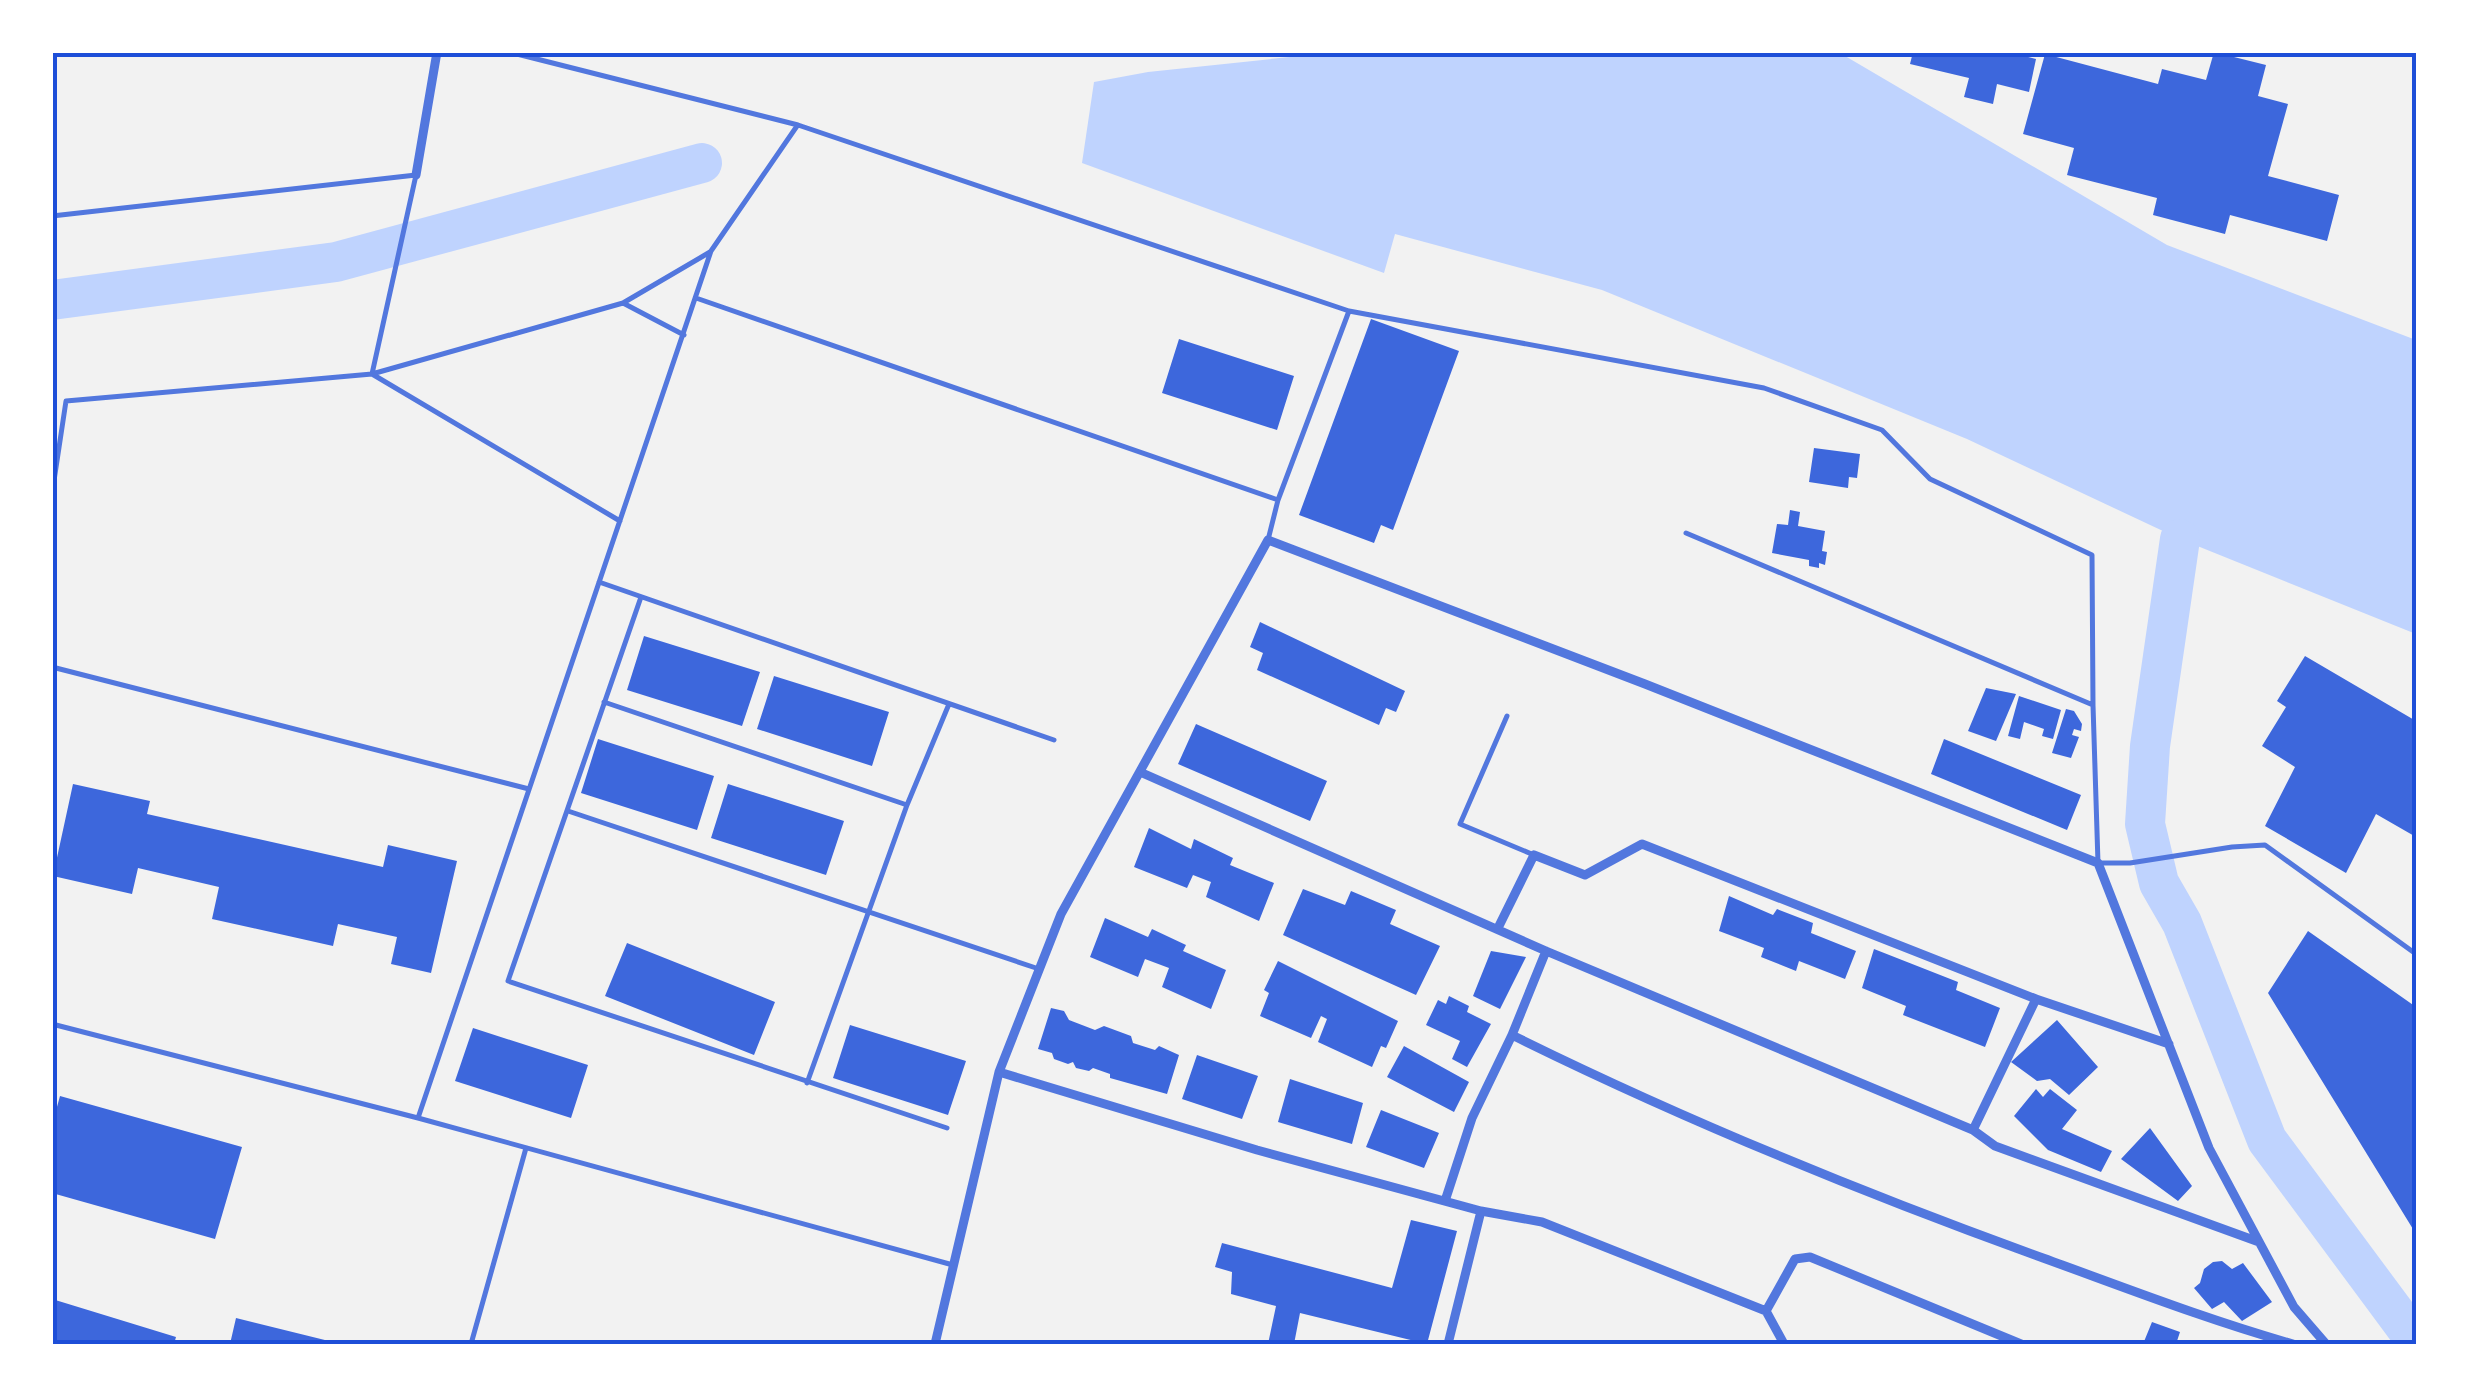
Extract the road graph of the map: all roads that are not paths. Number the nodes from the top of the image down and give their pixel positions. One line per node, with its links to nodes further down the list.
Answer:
1 (437, 52): 4 (street)
2 (509, 52): 3 (lane)
3 (798, 125): 6 (lane); 9 (lane)
4 (416, 175): 5 (lane); 11 (lane)
5 (52, 216)
6 (711, 252): 7 (lane); 8 (lane)
7 (696, 298): 10 (lane); 13 (lane)
8 (623, 303): 10 (lane); 11 (lane)
9 (1349, 312): 13 (lane); 22 (lane)
10 (684, 336): 14 (lane)
11 (372, 374): 12 (lane); 14 (lane)
12 (52, 494)
13 (1278, 500): 16 (lane)
14 (620, 520): 17 (lane)
15 (1686, 533): 22 (lane)
16 (1268, 540): 25 (street); 30 (street)
17 (599, 582): 18 (lane); 26 (lane)
18 (640, 597): 20 (lane); 21 (lane)
19 (52, 668): 26 (lane)
20 (604, 702): 27 (lane); 28 (lane)
21 (949, 704): 24 (lane); 27 (lane)
22 (2093, 706): 30 (lane)
23 (1507, 716): 29 (lane)
24 (1054, 740)
25 (1140, 772): 32 (street); 35 (street)
26 (530, 789): 42 (lane)
27 (907, 805): 31 (lane)
28 (567, 810): 31 (lane); 41 (lane)
29 (1534, 855): 32 (street); 36 (street)
30 (2098, 863): 34 (lane); 39 (street)
31 (868, 912): 35 (lane); 41 (lane)
32 (1498, 928): 33 (street)
33 (1546, 951): 38 (street); 44 (street)
34 (2416, 954)
35 (1040, 969): 40 (street)
36 (2036, 998): 39 (street); 44 (street)
37 (52, 1024): 42 (lane)
38 (1512, 1035): 46 (street); 56 (street)
39 (2169, 1044): 48 (street)
40 (999, 1072): 46 (street); 49 (street)
41 (807, 1083): 43 (lane)
42 (418, 1118): 45 (lane)
43 (947, 1128)
44 (1973, 1130): 48 (street)
45 (526, 1148): 49 (lane); 51 (lane)
46 (1445, 1201): 47 (street)
47 (1481, 1211): 50 (street); 53 (street)
48 (2259, 1242): 57 (street)
49 (954, 1265): 52 (street)
50 (1766, 1311): 54 (street); 55 (street)
51 (470, 1344)
52 (935, 1344)
53 (1448, 1344)
54 (1784, 1344)
55 (2021, 1344)
56 (2293, 1344)
57 (2326, 1344)

